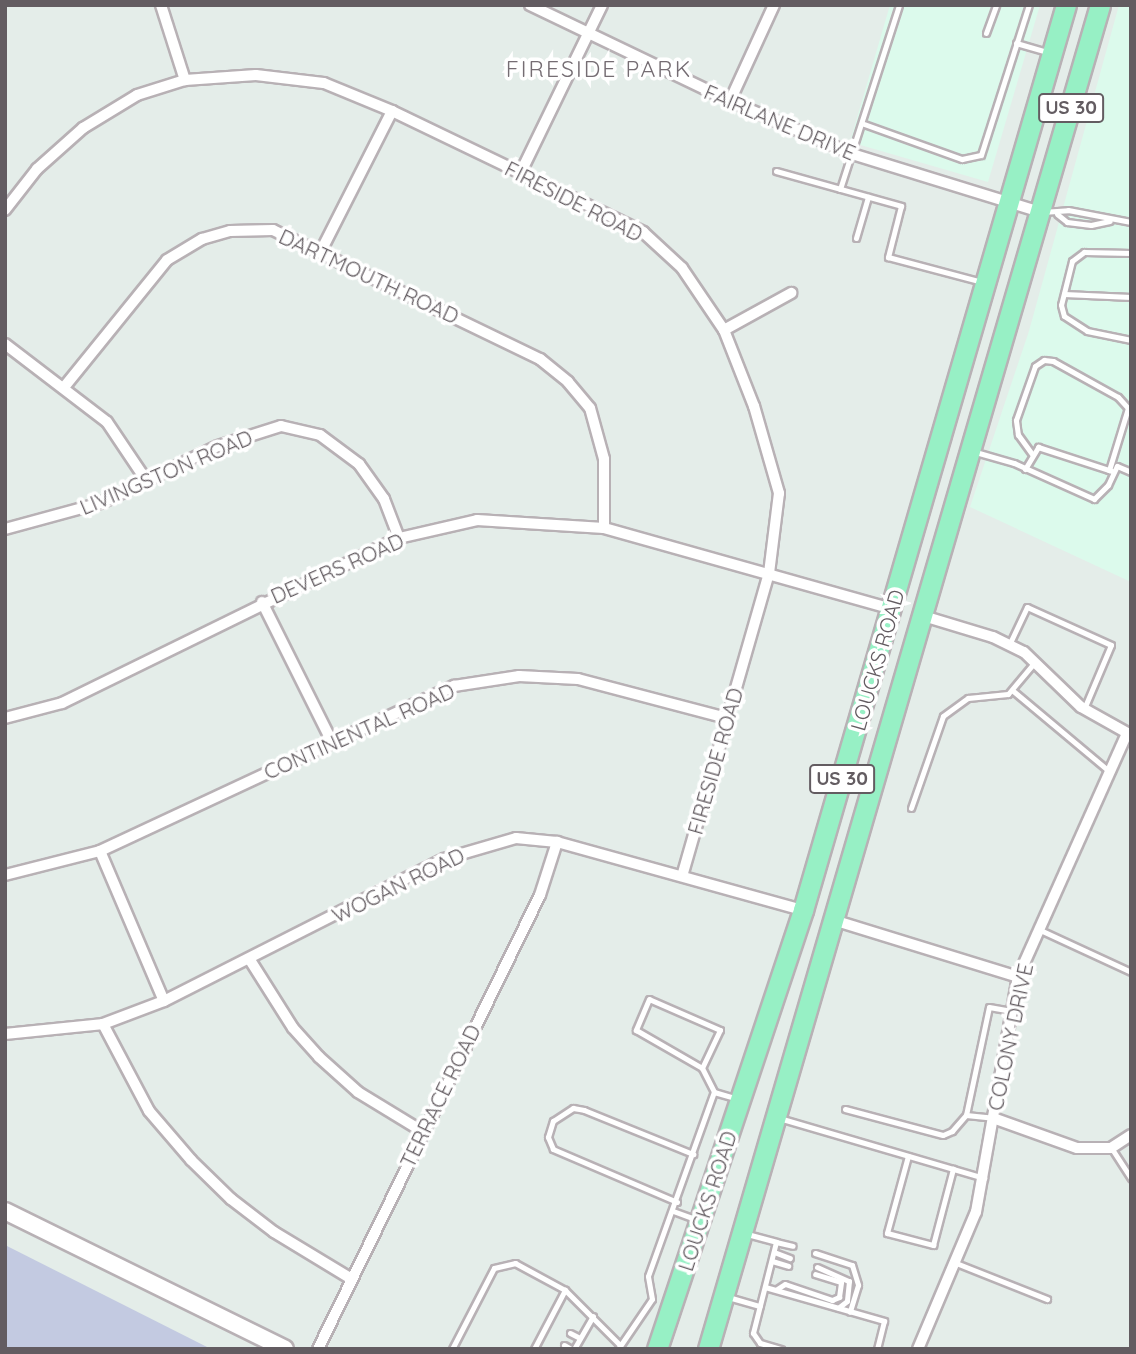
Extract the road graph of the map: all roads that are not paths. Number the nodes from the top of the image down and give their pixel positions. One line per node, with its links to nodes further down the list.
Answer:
1 (161, 5): 14 (street)
2 (530, 5): 10 (street, FAIRLANE DRIVE)
3 (602, 5): 10 (street)
4 (774, 5): 15 (street)
5 (899, 5): 17 (lane)
6 (996, 5): 11 (lane)
7 (1028, 5): 12 (lane)
8 (1066, 5): 13 (highway, LOUCKS ROAD / US 30)
9 (1100, 5): 25 (highway, LOUCKS ROAD / US 30)
10 (589, 33): 15 (street, FAIRLANE DRIVE); 20 (street)
11 (986, 33)
12 (1016, 43): 13 (lane); 17 (lane)
13 (1052, 54): 23 (highway, LOUCKS ROAD / US 30)
14 (184, 80): 16 (street, FIRESIDE ROAD); 24 (street, FIRESIDE ROAD)
15 (730, 102): 18 (street, FAIRLANE DRIVE)
16 (392, 111): 20 (street, FIRESIDE ROAD); 29 (street)
17 (864, 124): 18 (lane)
18 (852, 154): 21 (lane); 23 (street, FAIRLANE DRIVE)
19 (776, 171): 21 (lane)
20 (520, 174): 35 (street, FIRESIDE ROAD)
21 (840, 189): 22 (lane)
22 (868, 197): 28 (lane); 31 (lane)
23 (1008, 203): 25 (street, FAIRLANE DRIVE); 31 (highway, LOUCKS ROAD / US 30)
24 (5, 210)
25 (1049, 213): 26 (lane); 26 (lane); 39 (highway, LOUCKS ROAD / US 30)
26 (1110, 220): 27 (lane)
27 (1131, 222)
28 (856, 238)
29 (321, 251): 38 (street, DARTMOUTH ROAD); 45 (street, DARTMOUTH ROAD)
30 (1131, 253): 33 (lane)
31 (985, 283): 50 (highway, LOUCKS ROAD / US 30)
32 (791, 293): 35 (street)
33 (1064, 294): 34 (lane); 36 (lane)
34 (1131, 297)
35 (724, 330): 48 (street, FIRESIDE ROAD)
36 (1131, 340)
37 (5, 344): 38 (street)
38 (65, 386): 44 (street)
39 (970, 451): 41 (lane); 51 (highway, LOUCKS ROAD / US 30)
40 (1032, 454): 41 (lane); 42 (lane); 42 (lane)
41 (1026, 469): 42 (lane)
42 (1112, 471): 43 (lane)
43 (1131, 472)
44 (146, 480): 46 (street, LIVINGSTON ROAD); 47 (street, LIVINGSTON ROAD)
45 (604, 528): 47 (street, DEVERS ROAD); 48 (street, DEVERS ROAD)
46 (5, 529)
47 (399, 538): 49 (street, DEVERS ROAD)
48 (769, 573): 50 (street, DEVERS ROAD); 57 (street, FIRESIDE ROAD)
49 (262, 602): 56 (street, DEVERS ROAD); 59 (street)
50 (892, 609): 66 (highway, LOUCKS ROAD / US 30)
51 (920, 615): 52 (street); 67 (highway, LOUCKS ROAD / US 30)
52 (1009, 645): 53 (street); 55 (lane)
53 (1034, 663): 54 (lane); 55 (street)
54 (1012, 690): 60 (lane); 61 (lane)
55 (1084, 709): 58 (street)
56 (5, 718)
57 (727, 718): 59 (street, CONTINENTAL ROAD); 65 (street, FIRESIDE ROAD)
58 (1129, 734): 60 (street, COLONY DRIVE)
59 (331, 740): 63 (street, CONTINENTAL ROAD)
60 (1109, 772): 68 (street, COLONY DRIVE)
61 (911, 808)
62 (557, 842): 65 (street, WOGAN ROAD); 69 (street, WOGAN ROAD); 83 (street, TERRACE ROAD)
63 (100, 851): 64 (street, CONTINENTAL ROAD); 72 (street)
64 (5, 875)
65 (682, 876): 66 (street, WOGAN ROAD)
66 (803, 910): 78 (highway, LOUCKS ROAD / US 30)
67 (830, 919): 71 (street); 81 (highway, LOUCKS ROAD / US 30)
68 (1037, 928): 70 (lane); 71 (street, COLONY DRIVE)
69 (250, 960): 72 (street, WOGAN ROAD); 83 (street)
70 (1131, 972)
71 (1018, 977): 73 (street, COLONY DRIVE)
72 (164, 1001): 74 (street, WOGAN ROAD)
73 (1012, 1011): 80 (lane); 82 (street, COLONY DRIVE)
74 (103, 1024): 75 (street, WOGAN ROAD); 106 (street)
75 (5, 1034)
76 (702, 1068): 76 (lane); 77 (lane)
77 (714, 1092): 78 (lane); 86 (lane)
78 (741, 1100): 94 (highway, LOUCKS ROAD / US 30)
79 (845, 1109): 80 (lane)
80 (966, 1115): 82 (lane)
81 (778, 1117): 87 (lane); 95 (highway, LOUCKS ROAD / US 30)
82 (993, 1118): 85 (street); 89 (street, COLONY DRIVE)
83 (422, 1131): 106 (street, TERRACE ROAD)
84 (1131, 1135): 85 (street)
85 (1111, 1148): 90 (lane)
86 (693, 1154): 91 (lane); 91 (lane)
87 (908, 1156): 88 (lane); 88 (lane)
88 (953, 1169): 89 (lane)
89 (984, 1178): 102 (street, COLONY DRIVE)
90 (1131, 1178)
91 (677, 1202): 93 (lane)
92 (5, 1211): 124 (street)
93 (673, 1211): 94 (lane); 123 (lane)
94 (701, 1222): 129 (highway, LOUCKS ROAD / US 30)
95 (744, 1233): 96 (lane); 110 (highway, LOUCKS ROAD / US 30)
96 (776, 1242): 97 (lane); 98 (lane)
97 (793, 1246)
98 (774, 1252): 100 (lane); 101 (lane)
99 (815, 1253): 114 (lane)
100 (790, 1258)
101 (772, 1261): 103 (lane); 107 (lane)
102 (956, 1263): 111 (lane); 133 (street, COLONY DRIVE)
103 (788, 1266)
104 (817, 1267): 113 (lane)
105 (815, 1274): 108 (lane)
106 (351, 1278): 125 (street, TERRACE ROAD)
107 (765, 1287): 108 (lane); 112 (lane)
108 (776, 1289): 113 (lane)
109 (565, 1290): 115 (lane); 116 (lane); 126 (lane)
110 (725, 1296): 112 (lane); 130 (highway, LOUCKS ROAD / US 30)
111 (1047, 1299)
112 (760, 1306): 131 (lane)
113 (838, 1308): 114 (lane)
114 (850, 1311): 132 (lane)
115 (593, 1316): 120 (lane); 123 (lane)
116 (549, 1321): 117 (lane); 119 (lane)
117 (557, 1326)
118 (570, 1333): 120 (lane)
119 (541, 1335): 121 (lane); 127 (lane)
120 (580, 1338): 128 (lane)
121 (550, 1339)
122 (564, 1345): 128 (lane)
123 (619, 1347)
124 (285, 1349)
125 (318, 1349)
126 (452, 1349)
127 (534, 1349)
128 (572, 1349)
129 (657, 1349)
130 (708, 1349)
131 (781, 1349)
132 (877, 1349)
133 (918, 1349)

